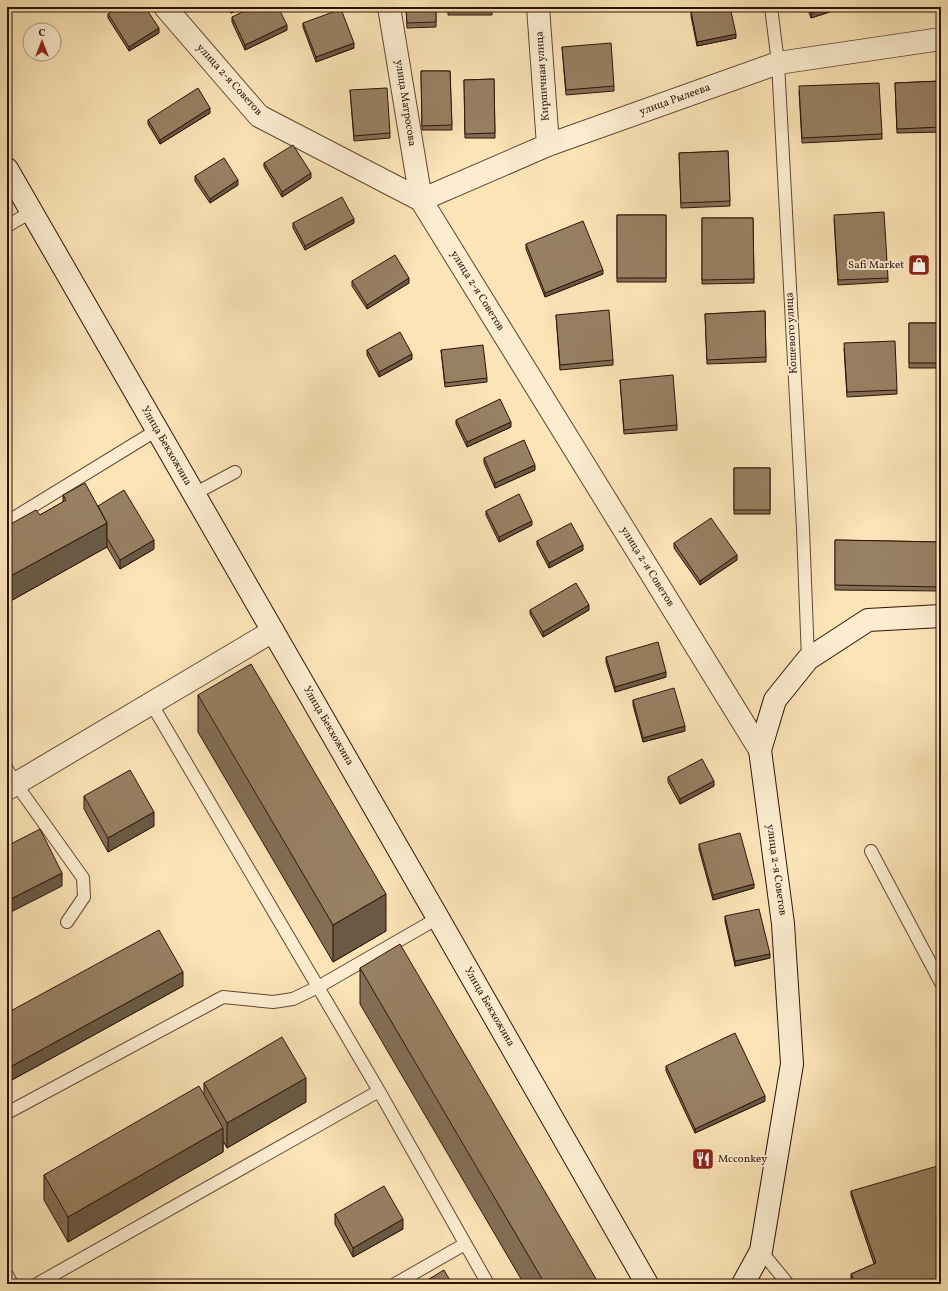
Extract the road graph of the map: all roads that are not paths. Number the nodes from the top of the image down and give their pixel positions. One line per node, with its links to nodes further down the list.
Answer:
1 (165, 7): 9 (street, улица 2-я Советов)
2 (389, 7): 9 (street, улица Матросова)
3 (538, 7): 7 (street, Кирпичная улица)
4 (771, 7): 6 (lane, Кошевого улица)
5 (941, 39): 6 (street, улица Рылеева)
6 (778, 63): 7 (street, улица Рылеева); 18 (lane, Кошевого улица)
7 (548, 145): 9 (street, улица Рылеева)
8 (7, 169): 10 (street, Улица Бекхожина)
9 (421, 200): 20 (street, улица 2-я Советов)
10 (32, 212): 11 (lane); 12 (street, Улица Бекхожина)
11 (7, 226)
12 (157, 430): 14 (street, Улица Бекхожина); 15 (lane)
13 (234, 472): 14 (lane)
14 (194, 494): 17 (street, Улица Бекхожина)
15 (7, 522)
16 (941, 616): 18 (street)
17 (272, 631): 19 (street); 23 (street, Улица Бекхожина)
18 (808, 659): 20 (street)
19 (151, 703): 21 (street); 26 (lane)
20 (760, 750): 30 (street, улица 2-я Советов)
21 (10, 780): 24 (lane)
22 (871, 851): 25 (lane)
23 (438, 918): 26 (lane); 36 (street, Улица Бекхожина)
24 (67, 922)
25 (941, 983)
26 (318, 988): 27 (lane); 28 (lane)
27 (380, 1091): 29 (lane); 33 (lane)
28 (7, 1113)
29 (465, 1244): 34 (lane); 35 (lane)
30 (761, 1251): 37 (street, улица 2-я Советов); 38 (lane)
31 (7, 1275): 32 (lane)
32 (12, 1284)
33 (37, 1284)
34 (395, 1284)
35 (488, 1284)
36 (647, 1284)
37 (743, 1284)
38 (788, 1284)

